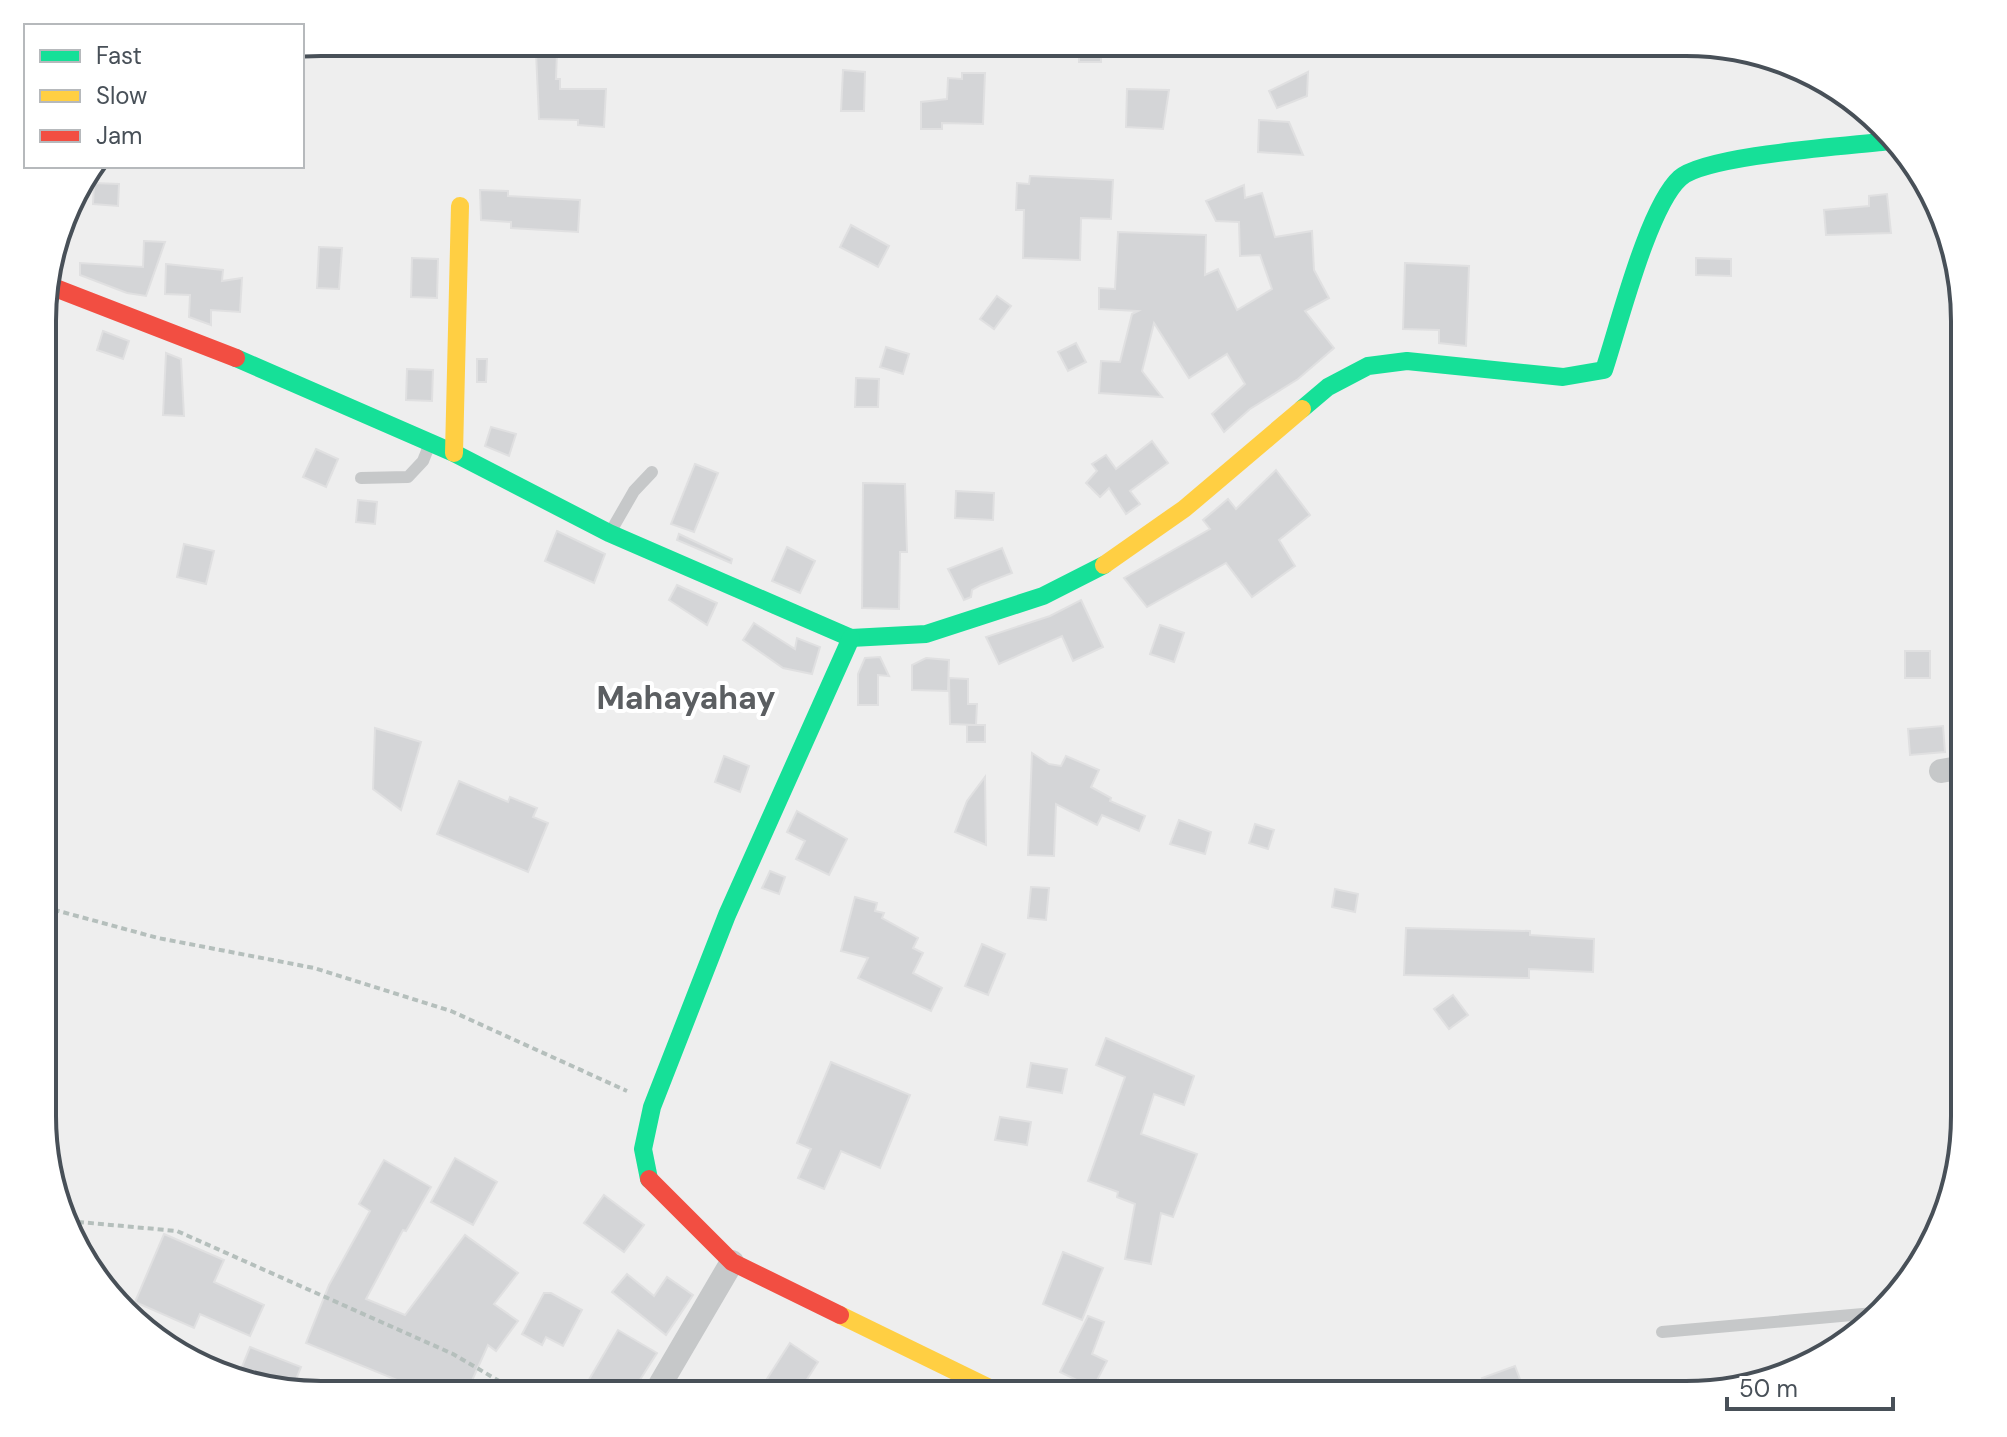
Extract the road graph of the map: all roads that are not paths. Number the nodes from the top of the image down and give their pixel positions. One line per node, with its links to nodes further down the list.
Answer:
1 (1880, 142): 9 (street)
2 (460, 206): 5 (street)
3 (58, 289): 4 (street)
4 (431, 443): 5 (street); 7 (lane)
5 (454, 453): 8 (street)
6 (652, 472): 8 (lane)
7 (361, 478)
8 (609, 533): 9 (street)
9 (851, 638): 10 (street)
10 (732, 1262): 13 (street); 14 (street)
11 (1860, 1314): 12 (lane)
12 (1662, 1332)
13 (663, 1380)
14 (974, 1380)

